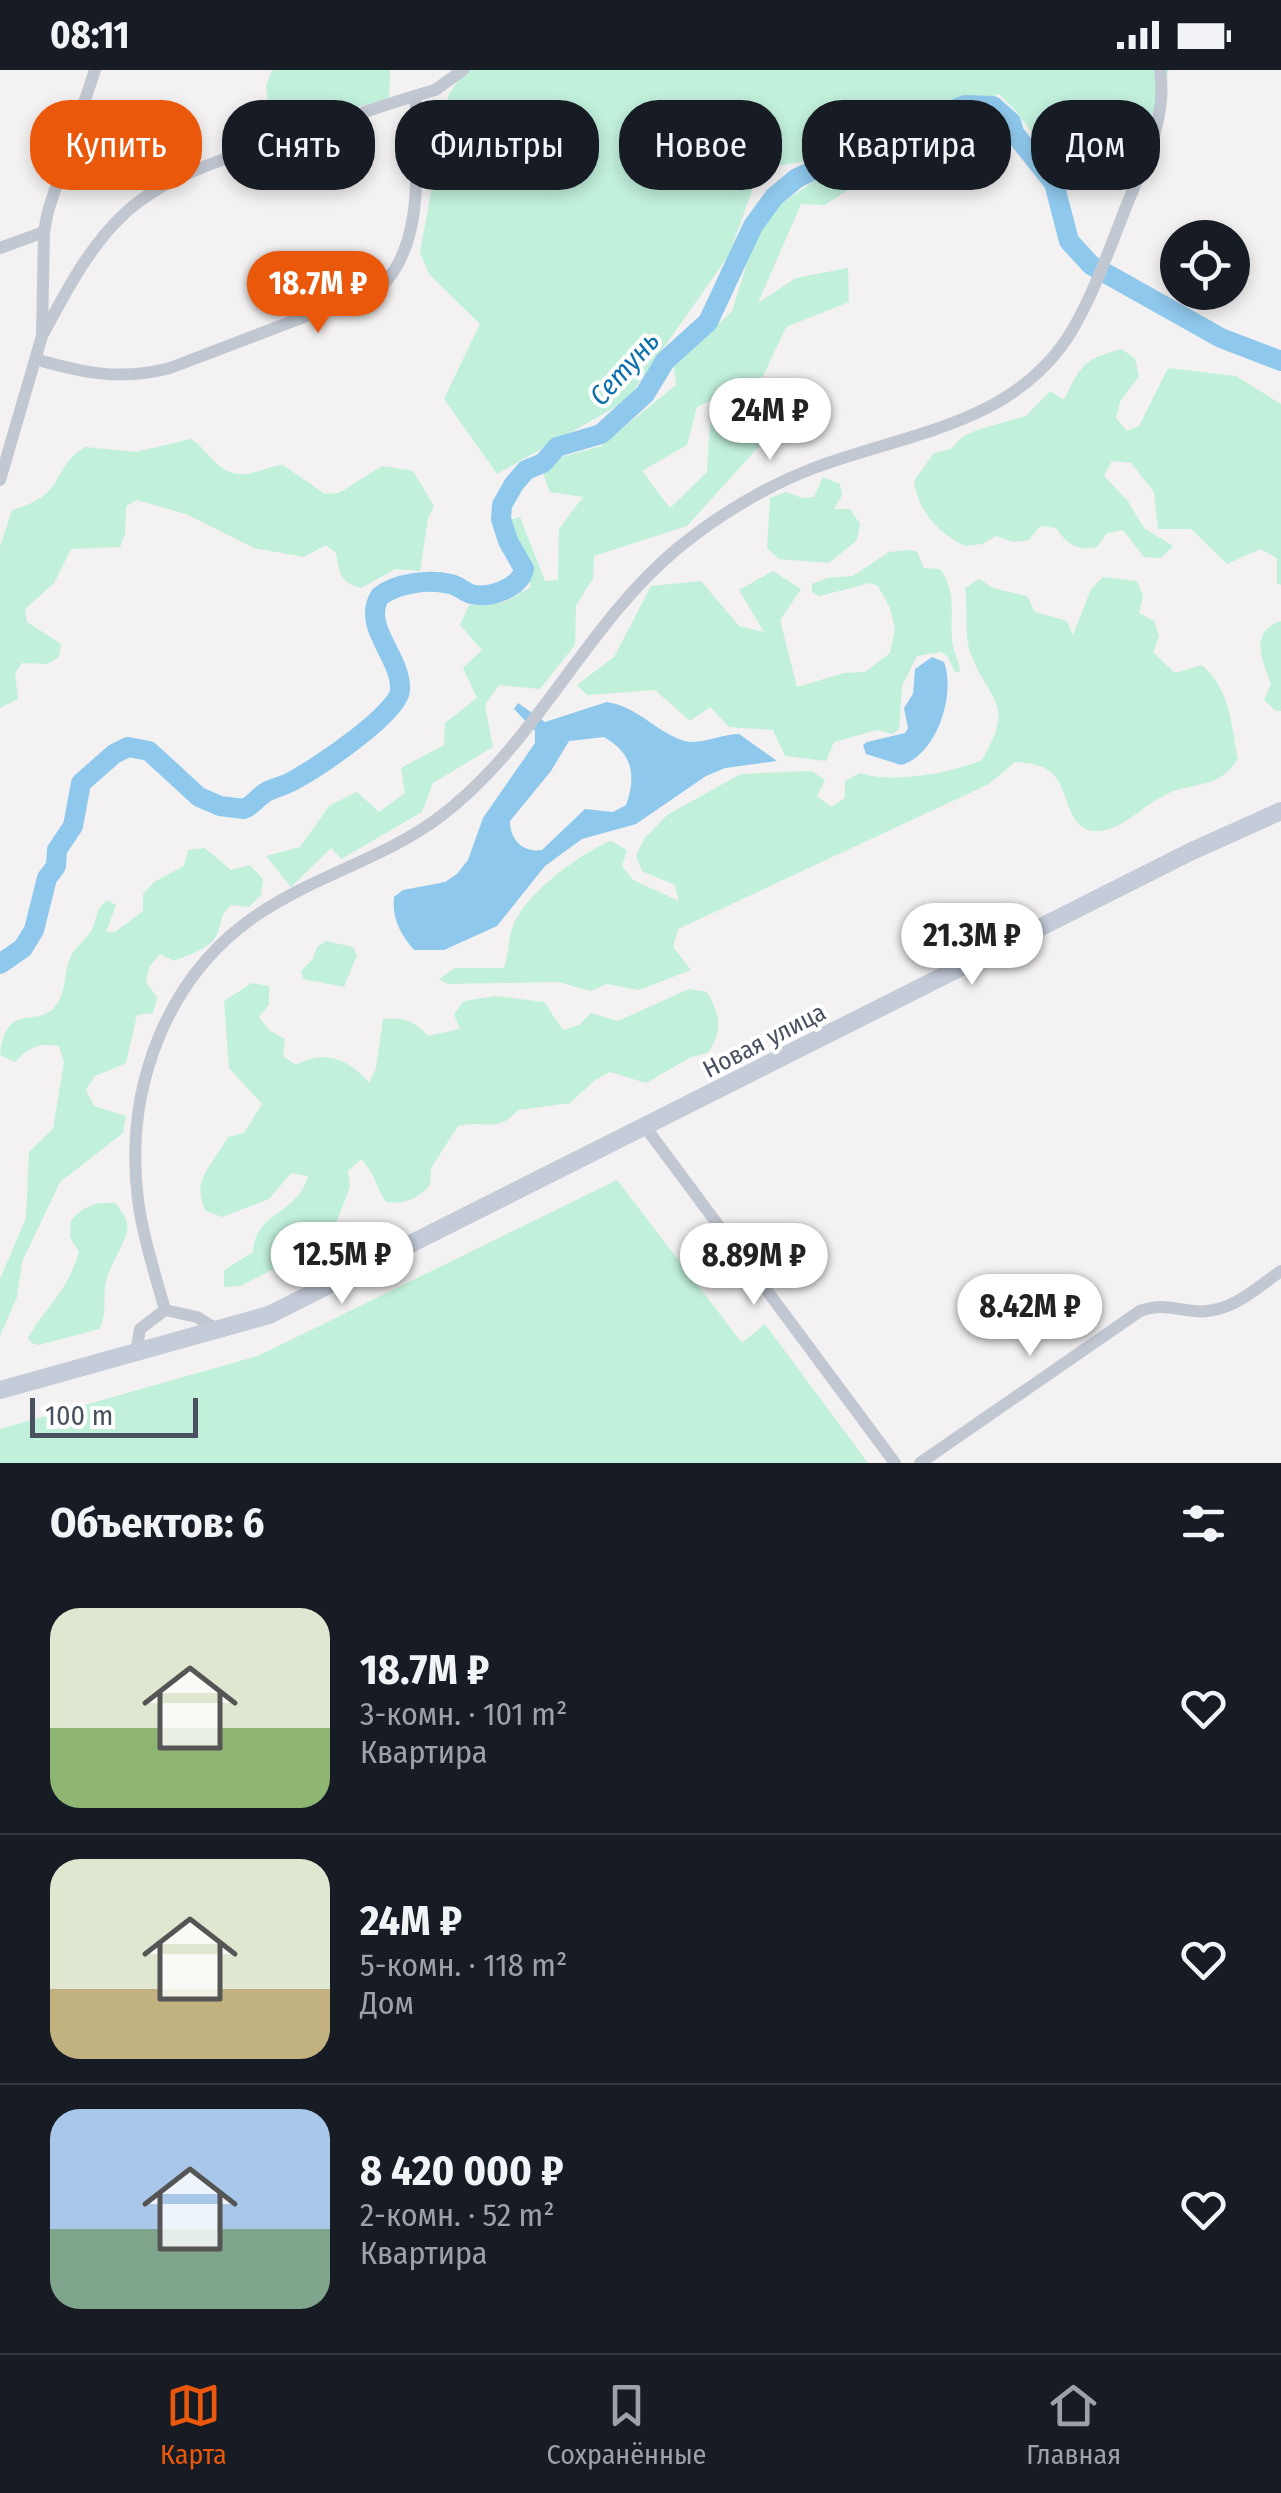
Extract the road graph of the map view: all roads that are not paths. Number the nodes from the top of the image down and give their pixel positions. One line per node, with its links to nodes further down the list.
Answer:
1 (95, 70): 5 (street)
2 (462, 70): 4 (street)
3 (1160, 70): 13 (street)
4 (416, 96): 7 (street); 8 (street)
5 (44, 232): 6 (street); 7 (street)
6 (0, 248)
7 (42, 336): 8 (street)
8 (35, 360): 9 (street)
9 (0, 480)
10 (1280, 813): 11 (street, Новая улица)
11 (646, 1128): 14 (street, Новая улица); 17 (street)
12 (1281, 1271): 18 (street)
13 (165, 1310): 14 (street); 15 (street)
14 (218, 1330): 15 (street, Новая улица)
15 (136, 1353): 16 (street, Новая улица)
16 (0, 1390)
17 (896, 1463)
18 (920, 1463)

